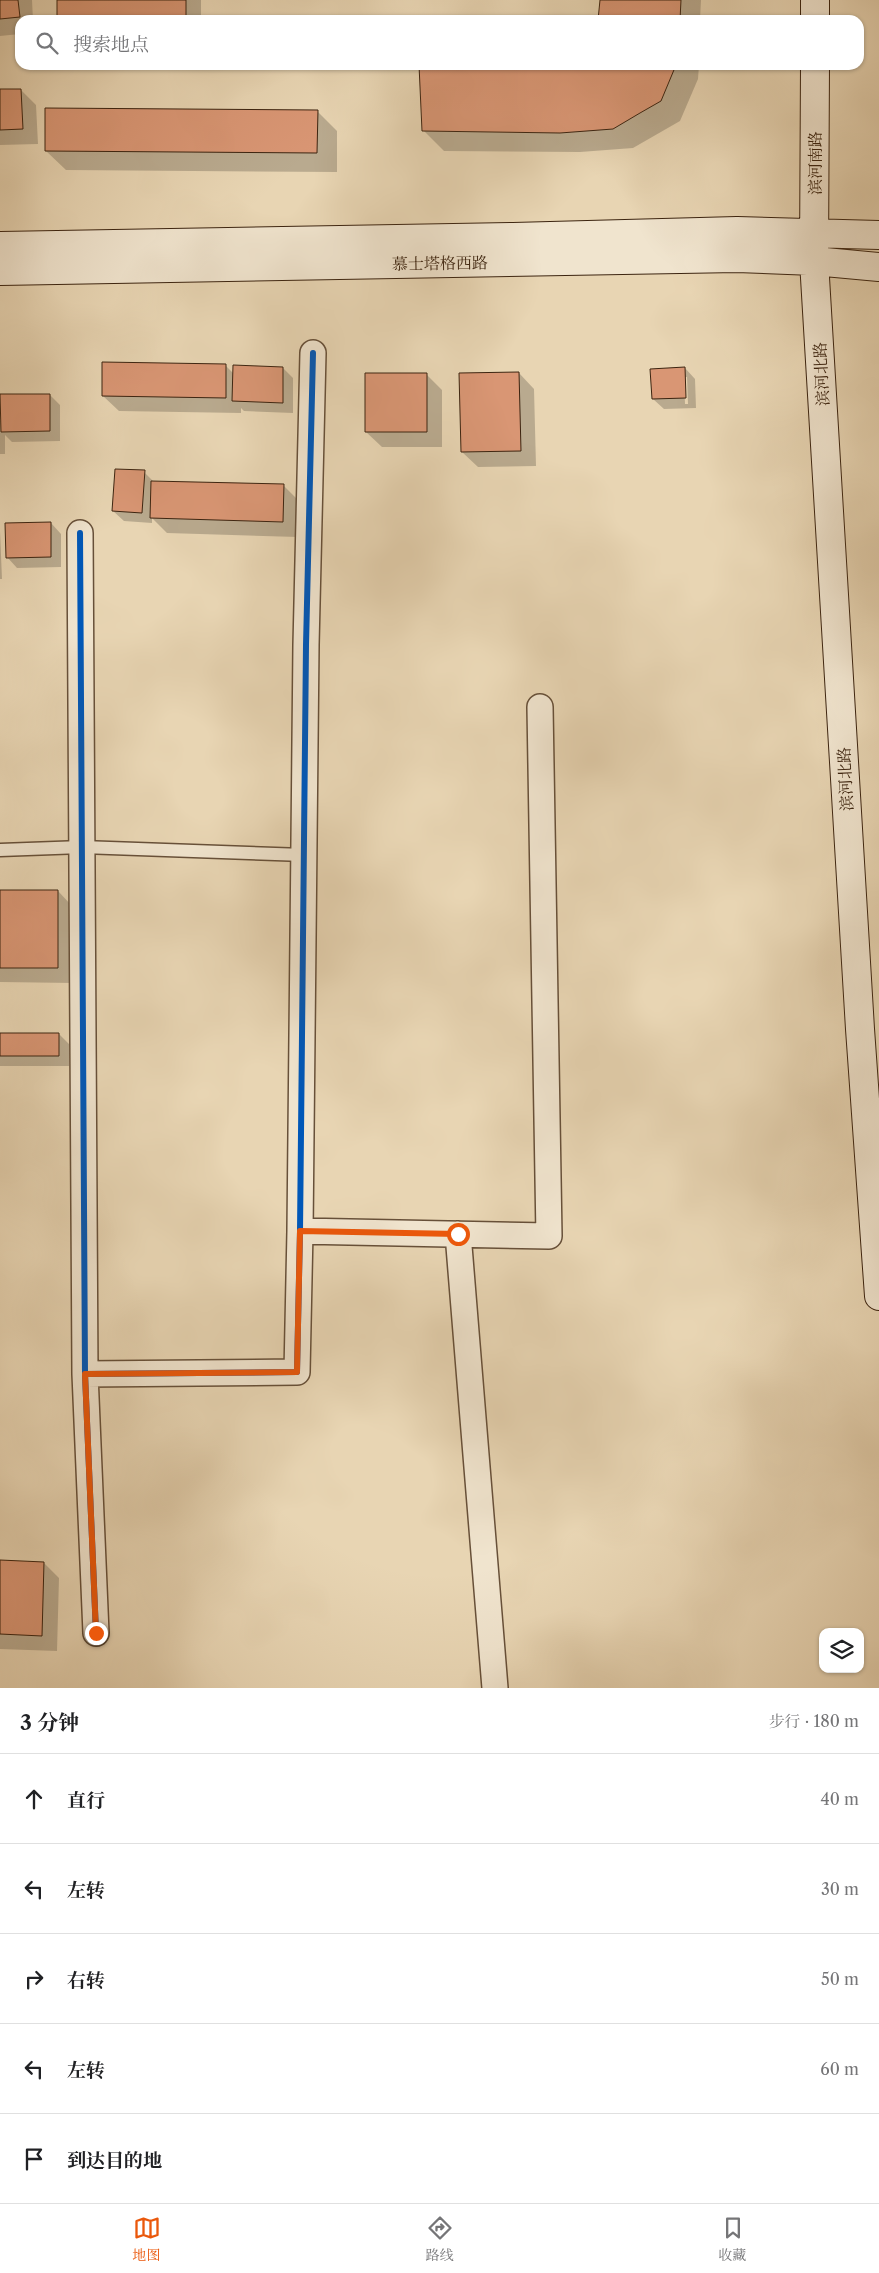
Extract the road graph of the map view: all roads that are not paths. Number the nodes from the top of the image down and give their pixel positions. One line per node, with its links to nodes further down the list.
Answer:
1 (815, 0): 2 (main road)
2 (815, 15)
3 (815, 70): 4 (main road, 滨河南路)
4 (814, 232): 5 (main road, 慕士塔格西路); 6 (main road, 慕士塔格西路); 7 (main road, 滨河南路)
5 (879, 235)
6 (0, 246)
7 (814, 261): 8 (main road, 慕士塔格西路); 9 (main road, 慕士塔格西路); 18 (main road, 滨河北路)
8 (879, 267)
9 (0, 271)
10 (313, 353): 15 (street)
11 (80, 533): 13 (street)
12 (540, 707): 17 (street)
13 (82, 847): 14 (lane); 15 (lane); 19 (street)
14 (0, 850)
15 (304, 855): 16 (street)
16 (300, 1231): 17 (street); 19 (street)
17 (458, 1234): 21 (street)
18 (879, 1296)
19 (85, 1374): 20 (street)
20 (96, 1633)
21 (495, 1688)

